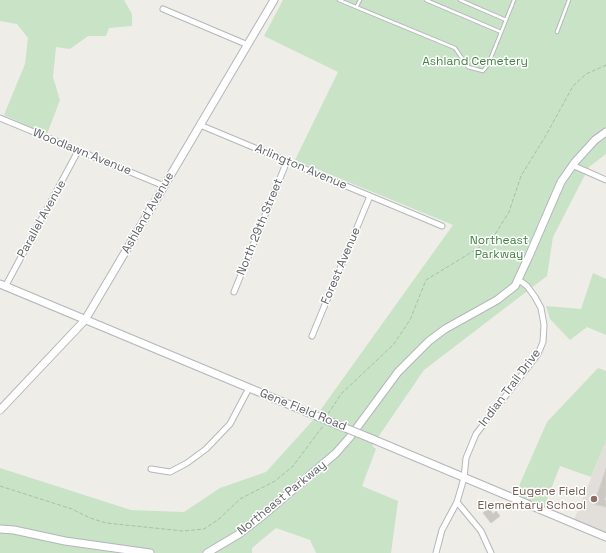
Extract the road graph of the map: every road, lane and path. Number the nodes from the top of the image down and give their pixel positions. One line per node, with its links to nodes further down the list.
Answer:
1 (274, 0): 13 (street, Ashland Avenue)
2 (339, 0): 8 (lane)
3 (360, 0): 8 (lane)
4 (426, 0): 11 (lane)
5 (460, 0): 10 (lane)
6 (514, 0): 10 (lane)
7 (569, 0): 12 (lane)
8 (357, 6): 11 (lane)
9 (162, 9): 13 (street)
10 (506, 20): 11 (lane)
11 (501, 32)
12 (557, 32)
13 (248, 45): 16 (street, Ashland Avenue)
14 (606, 65): 32 (path)
15 (0, 118): 18 (street, Woodlawn Avenue)
16 (200, 125): 19 (street, Arlington Avenue); 22 (street, Ashland Avenue)
17 (606, 132): 20 (street, Northeast Parkway)
18 (78, 151): 22 (street, Woodlawn Avenue); 26 (street, Parallel Avenue)
19 (287, 161): 23 (street, Arlington Avenue); 27 (street, North 29th Street)
20 (572, 165): 21 (street); 25 (street, Northeast Parkway)
21 (606, 180)
22 (164, 186): 28 (street, Ashland Avenue)
23 (370, 196): 24 (street, Arlington Avenue); 29 (street, Forest Avenue)
24 (442, 226)
25 (518, 280): 34 (street, Indian Trail Drive); 40 (street, Northeast Parkway)
26 (3, 285): 28 (street, Gene Field Road)
27 (234, 292)
28 (85, 320): 30 (street, Gene Field Road); 31 (street, Ashland Avenue)
29 (312, 336)
30 (249, 388): 32 (street, Gene Field Road); 33 (street)
31 (1, 408)
32 (325, 420): 34 (street, Gene Field Road, bridge); 35 (path)
33 (152, 469)
34 (464, 478): 36 (street, Indian Trail Drive); 38 (street, Gene Field Road)
35 (0, 486)
36 (457, 502): 41 (street, Indian Trail Drive); 42 (street)
37 (0, 529): 39 (street)
38 (606, 537)
39 (150, 553)
40 (207, 553)
41 (436, 553)
42 (491, 553)

